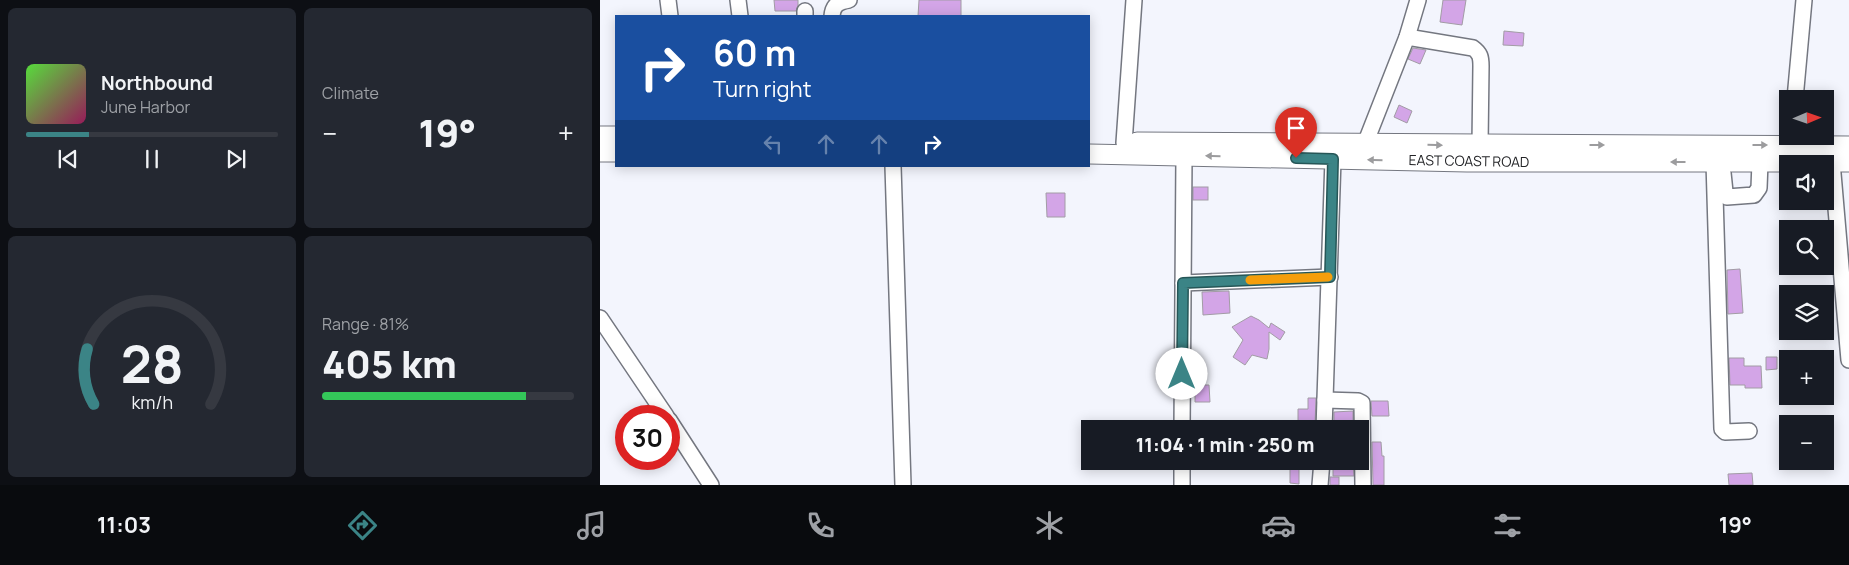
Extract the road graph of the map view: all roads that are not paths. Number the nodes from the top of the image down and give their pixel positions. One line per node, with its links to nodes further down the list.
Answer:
1 (668, 0): 7 (street)
2 (738, 0): 8 (street)
3 (848, 0): 9 (street)
4 (1134, 0): 15 (street)
5 (1418, 0): 10 (street)
6 (1804, 0): 11 (street)
7 (670, 15)
8 (740, 15)
9 (832, 15)
10 (1407, 37): 16 (street); 17 (street)
11 (1796, 90)
12 (600, 136): 13 (main road)
13 (615, 136)
14 (1090, 142): 15 (main road, EAST COAST ROAD)
15 (1124, 143): 16 (main road, EAST COAST ROAD)
16 (1365, 144): 17 (main road, EAST COAST ROAD, one-way to 17)
17 (1480, 145): 19 (main road, EAST COAST ROAD, one-way to 19)
18 (1849, 146): 19 (main road, EAST COAST ROAD)
19 (1790, 148): 26 (main road, EAST COAST ROAD); 27 (main road, EAST COAST ROAD)
20 (600, 152): 21 (main road)
21 (615, 152)
22 (1090, 154): 23 (main road, EAST COAST ROAD)
23 (1184, 156): 24 (main road, EAST COAST ROAD, one-way to 23); 30 (street)
24 (1333, 159): 25 (main road, EAST COAST ROAD, one-way to 24); 29 (street)
25 (1719, 162): 26 (main road, EAST COAST ROAD); 26 (street); 37 (street)
26 (1760, 162)
27 (1840, 162): 32 (street)
28 (893, 167): 42 (street)
29 (1330, 277): 30 (street); 33 (street)
30 (1183, 283): 35 (street)
31 (600, 318): 34 (street)
32 (1849, 360)
33 (1325, 400): 36 (street); 45 (street)
34 (659, 405)
35 (1182, 420)
36 (1324, 420)
37 (1750, 431)
38 (680, 437): 41 (street)
39 (1182, 470): 43 (street)
40 (1321, 470): 44 (street)
41 (711, 485)
42 (903, 485)
43 (1182, 485)
44 (1320, 485)
45 (1363, 485)

